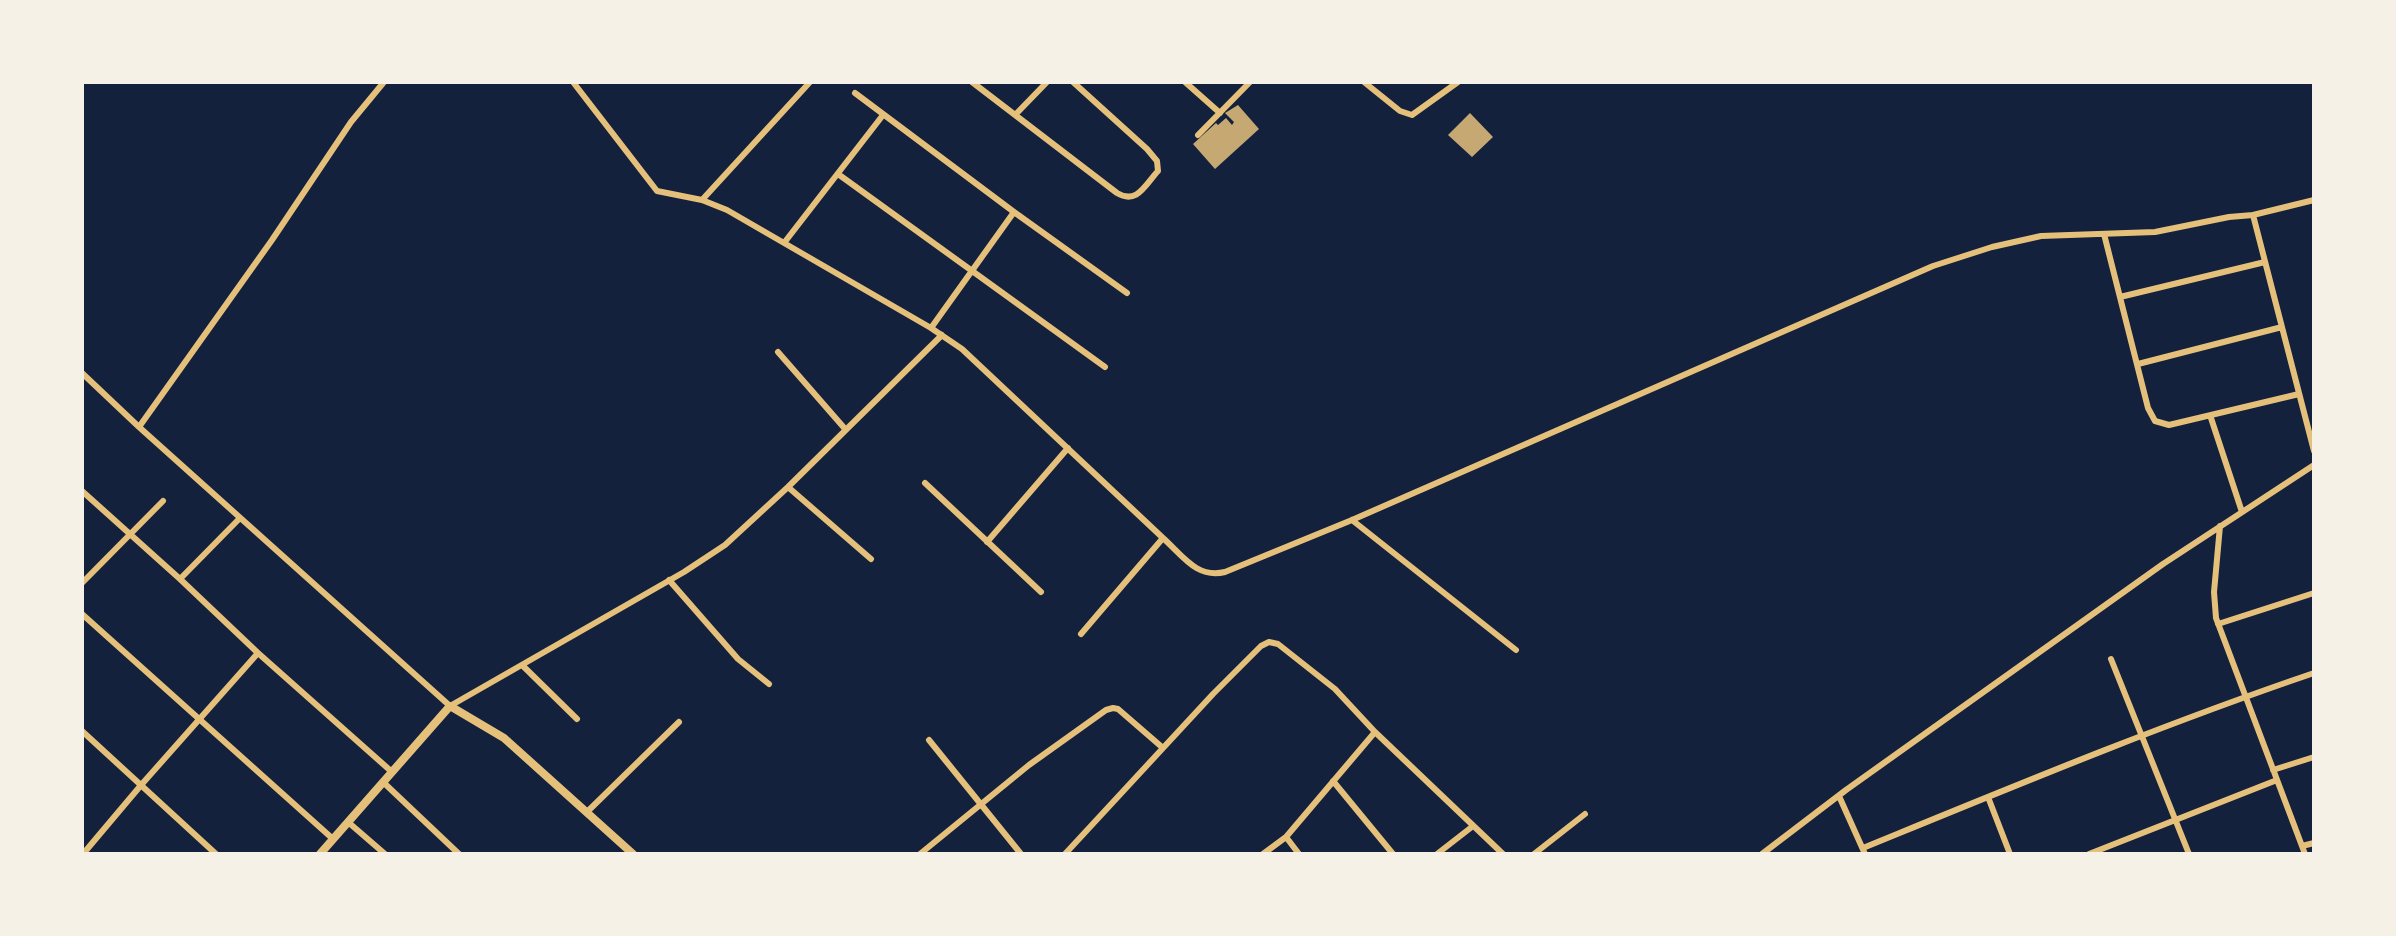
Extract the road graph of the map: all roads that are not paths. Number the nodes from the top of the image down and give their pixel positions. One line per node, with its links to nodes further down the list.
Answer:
1 (384, 82): 38 (street)
2 (573, 82): 19 (street)
3 (810, 82): 19 (street)
4 (972, 82): 15 (street)
5 (1047, 82): 15 (street)
6 (1073, 82): 15 (street)
7 (1185, 82): 14 (street)
8 (1250, 82): 14 (street)
9 (1364, 82): 12 (street)
10 (1443, 82): 12 (street)
11 (1458, 82): 12 (street)
12 (1450, 88)
13 (855, 93): 16 (street)
14 (1220, 113): 17 (street)
15 (1016, 114)
16 (883, 115): 18 (street); 21 (street)
17 (1198, 135)
18 (838, 174): 24 (street); 26 (street)
19 (702, 200): 24 (street)
20 (2314, 200): 22 (street)
21 (1014, 212): 26 (street); 27 (street)
22 (2253, 215): 23 (street); 25 (street)
23 (2104, 234): 28 (street); 49 (street)
24 (784, 243): 30 (street)
25 (2265, 262): 28 (street); 29 (street)
26 (972, 270): 30 (street); 34 (street)
27 (1127, 293)
28 (2120, 297): 33 (street)
29 (2282, 327): 33 (street); 36 (street)
30 (931, 328): 31 (street)
31 (942, 335): 39 (street); 40 (street)
32 (778, 352): 39 (street)
33 (2138, 364): 37 (street)
34 (1105, 367)
35 (82, 373): 38 (street)
36 (2299, 394): 37 (street); 41 (street)
37 (2210, 415): 47 (street)
38 (139, 427): 48 (street)
39 (846, 430): 44 (street)
40 (1068, 448): 52 (street); 53 (street)
41 (2314, 451)
42 (2314, 465): 47 (street)
43 (925, 483): 53 (street)
44 (788, 487): 54 (street); 56 (street)
45 (82, 491): 51 (street)
46 (163, 501): 51 (street)
47 (2242, 512): 50 (street)
48 (240, 518): 55 (street); 70 (street)
49 (1352, 520): 52 (street); 63 (street)
50 (2220, 526): 61 (street); 86 (street)
51 (129, 533): 55 (street); 57 (street)
52 (1163, 538): 62 (street)
53 (987, 542): 58 (street)
54 (871, 559)
55 (180, 579): 64 (street)
56 (669, 580): 66 (street); 68 (street)
57 (82, 583)
58 (1041, 592)
59 (2314, 593): 61 (street)
60 (82, 614): 72 (street)
61 (2218, 624): 69 (street)
62 (1081, 634)
63 (1516, 650)
64 (258, 653): 72 (street); 81 (street)
65 (2111, 659): 76 (street)
66 (522, 665): 70 (street); 71 (street)
67 (2314, 673): 69 (street)
68 (769, 684)
69 (2245, 696): 76 (street); 80 (street)
70 (450, 706): 81 (street); 89 (street)
71 (577, 719)
72 (198, 720): 85 (street); 95 (street)
73 (679, 722): 89 (street)
74 (82, 731): 85 (street)
75 (1375, 732): 78 (street); 83 (street); 93 (street)
76 (2142, 736): 87 (street); 91 (street)
77 (929, 740): 88 (street)
78 (1163, 748): 88 (street); 107 (street)
79 (2314, 757): 80 (street)
80 (2273, 770): 82 (street)
81 (392, 772): 84 (street)
82 (2277, 780): 91 (street); 97 (street)
83 (1333, 781): 94 (street); 110 (street)
84 (383, 782): 92 (street); 103 (street)
85 (142, 784): 99 (street); 100 (street)
86 (1839, 796): 98 (street); 114 (street)
87 (1988, 797): 98 (street); 115 (street)
88 (982, 805): 105 (street); 106 (street)
89 (588, 811): 104 (street)
90 (1585, 814): 113 (street)
91 (2176, 821): 116 (street); 117 (street)
92 (348, 822): 95 (street); 102 (street)
93 (1473, 826): 111 (street); 112 (street)
94 (1286, 837): 108 (street); 109 (street)
95 (333, 839): 101 (street)
96 (2314, 843): 97 (street)
97 (2304, 850)
98 (1864, 851)
99 (83, 854)
100 (216, 854)
101 (320, 854)
102 (385, 854)
103 (459, 854)
104 (633, 854)
105 (920, 854)
106 (1021, 854)
107 (1065, 854)
108 (1263, 854)
109 (1299, 854)
110 (1393, 854)
111 (1437, 854)
112 (1503, 854)
113 (1534, 854)
114 (1762, 854)
115 (2010, 854)
116 (2089, 854)
117 (2189, 854)

